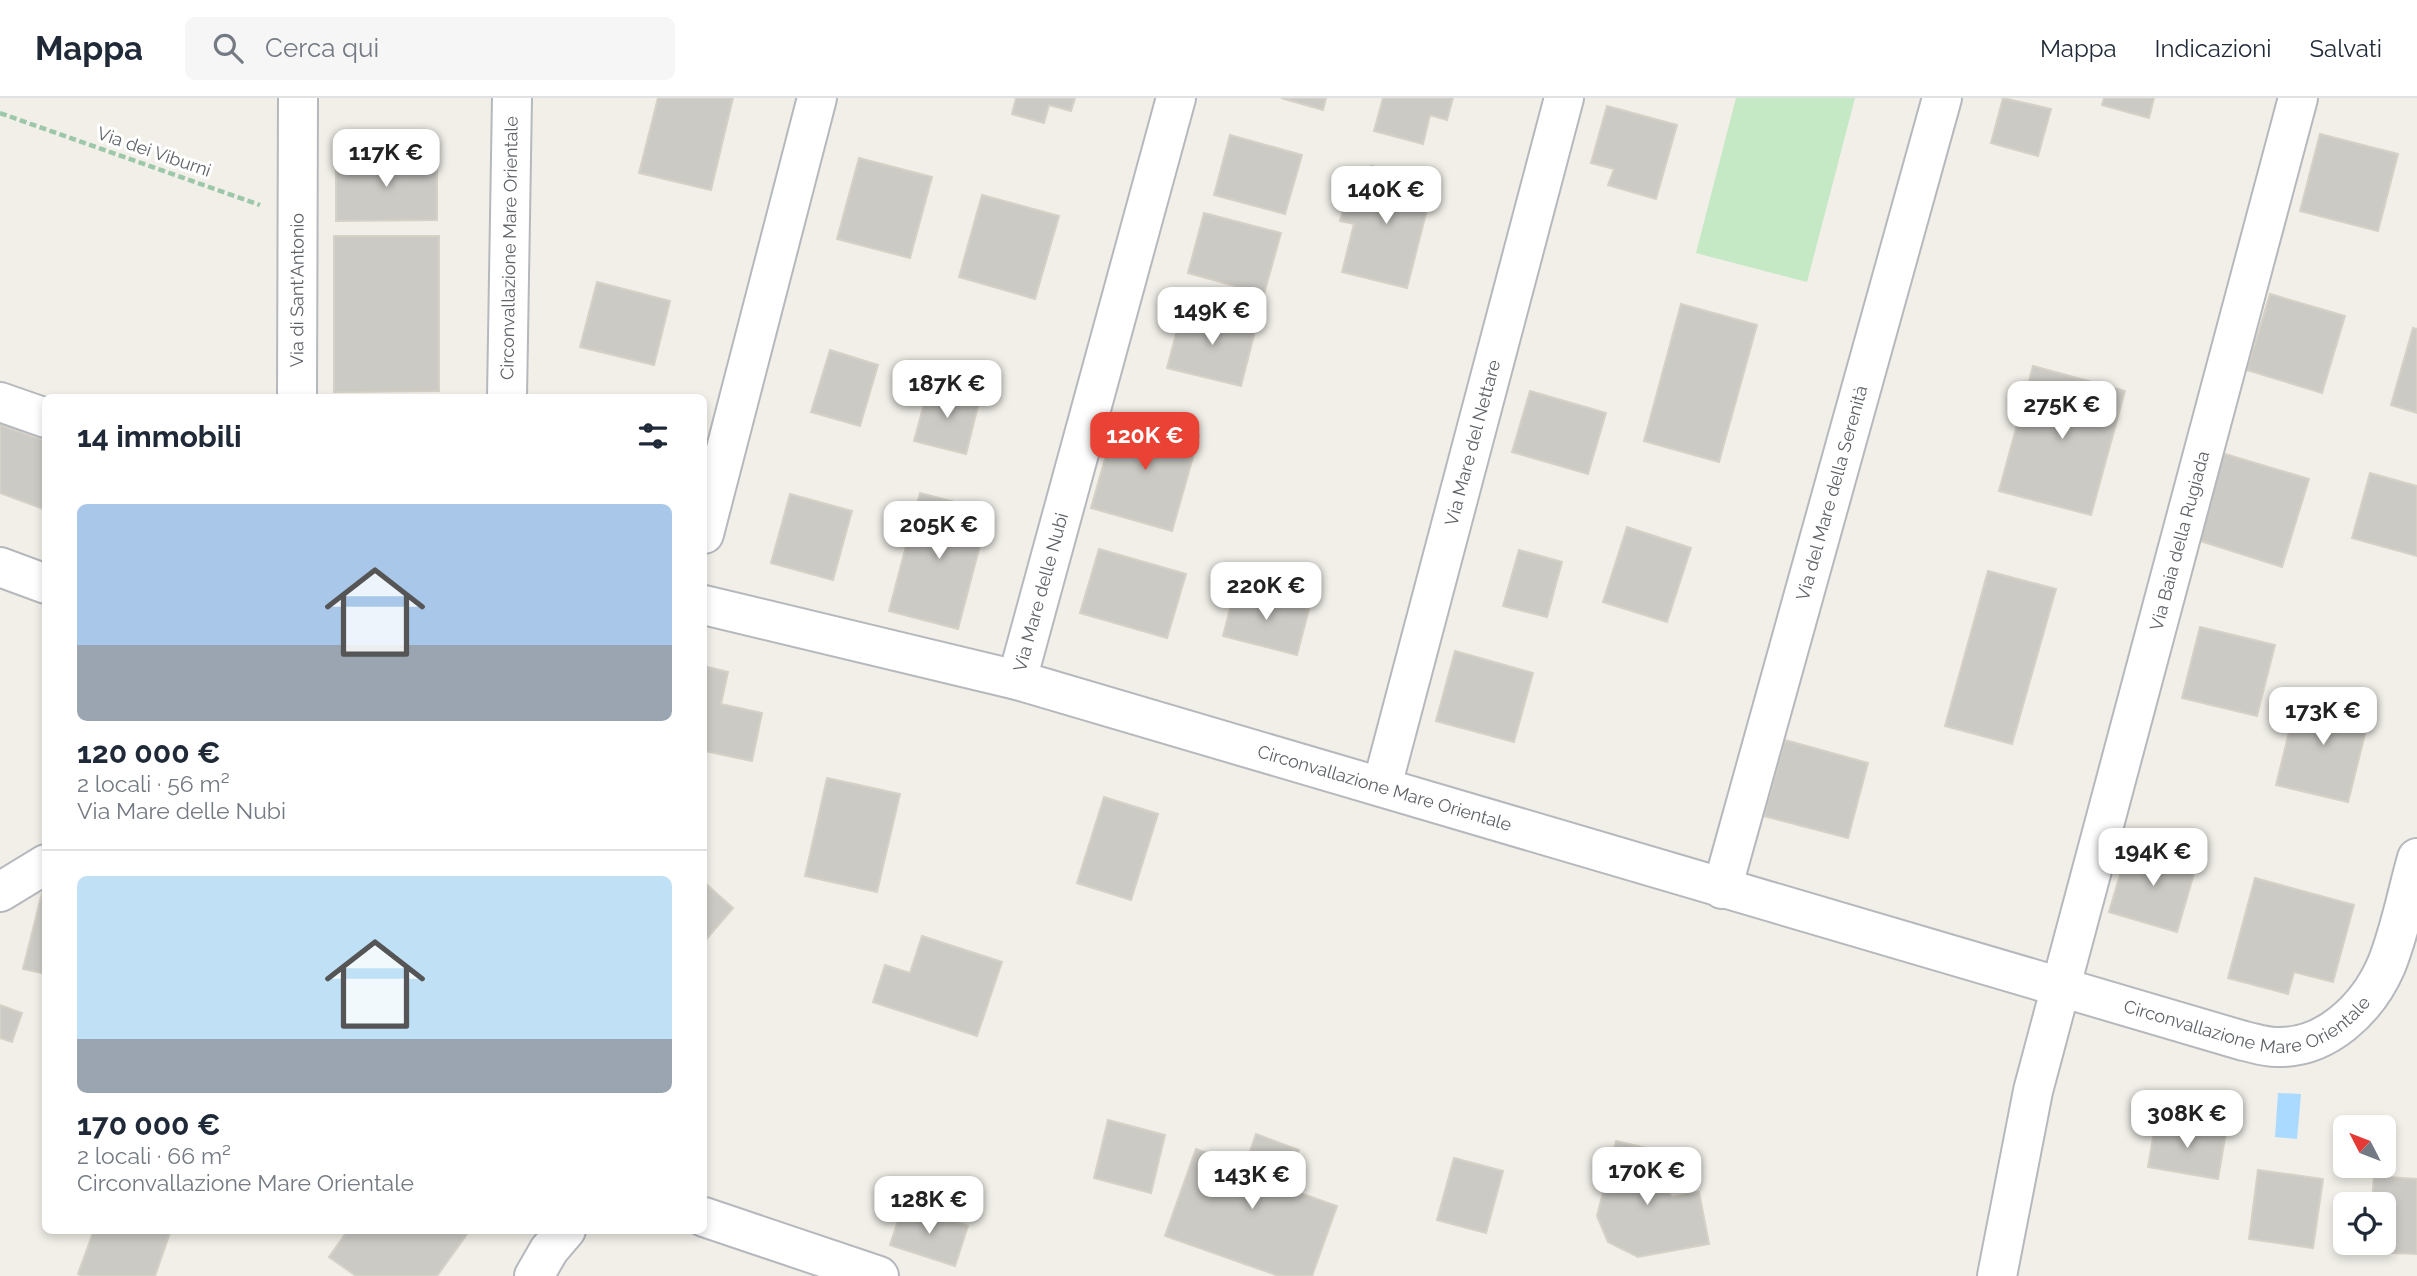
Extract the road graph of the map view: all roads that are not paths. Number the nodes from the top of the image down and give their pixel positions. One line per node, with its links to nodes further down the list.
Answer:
1 (298, 98): 8 (street, Via di Sant'Antonio)
2 (512, 98): 9 (street, Circonvallazione Mare Orientale)
3 (817, 98): 12 (street)
4 (1176, 98): 16 (street, Via Mare delle Nubi)
5 (1564, 98): 17 (street, Via Mare del Nettare)
6 (1942, 98): 20 (street, Via del Mare della Serenità)
7 (2298, 98): 22 (street, Via Baia della Rugiada)
8 (297, 394)
9 (507, 394)
10 (0, 402): 11 (street)
11 (42, 417)
12 (707, 522)
13 (0, 567): 14 (street)
14 (42, 583)
15 (707, 606): 16 (street, Circonvallazione Mare Orientale)
16 (1017, 680): 17 (street, Circonvallazione Mare Orientale)
17 (1382, 786): 20 (street, Circonvallazione Mare Orientale)
18 (2417, 858): 22 (street, Circonvallazione Mare Orientale)
19 (42, 866): 21 (street)
20 (1722, 888): 22 (street, Circonvallazione Mare Orientale)
21 (0, 892)
22 (2061, 985): 27 (street)
23 (707, 1218): 26 (street)
24 (563, 1234): 25 (street)
25 (534, 1276)
26 (879, 1276)
27 (1997, 1276)

